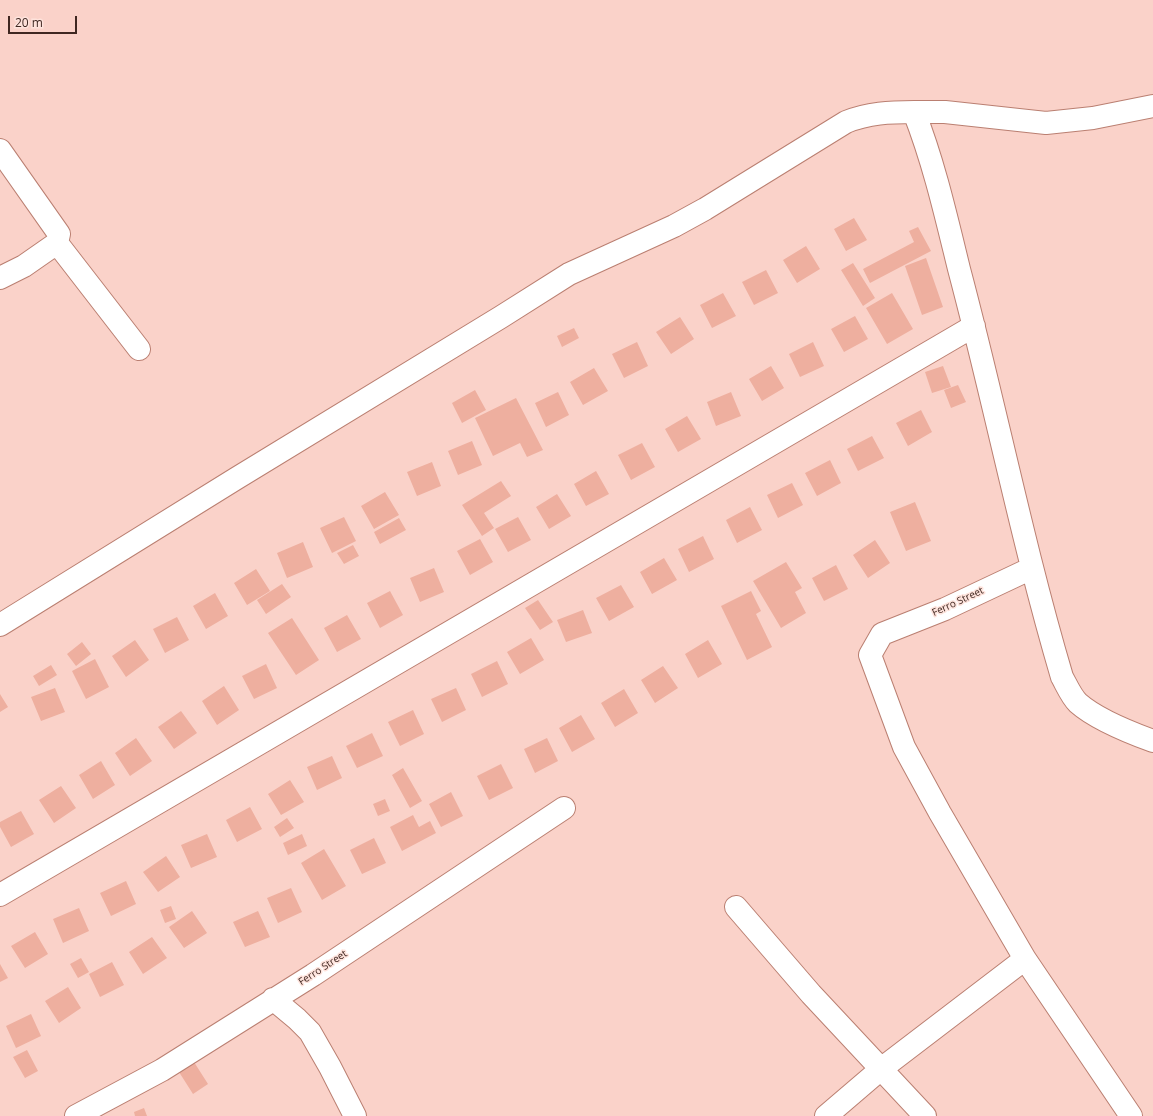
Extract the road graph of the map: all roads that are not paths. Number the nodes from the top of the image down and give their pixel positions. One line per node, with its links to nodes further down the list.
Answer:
1 (1153, 106): 2 (street)
2 (914, 112): 6 (street); 9 (street)
3 (0, 150): 4 (street)
4 (58, 243): 5 (street); 7 (street)
5 (0, 278)
6 (974, 326): 8 (street); 12 (street)
7 (139, 349)
8 (1032, 568): 10 (street); 14 (street, Ferro Street)
9 (0, 625)
10 (1153, 741)
11 (564, 808): 15 (street, Ferro Street)
12 (0, 895)
13 (736, 908): 16 (street)
14 (1025, 959): 16 (street); 21 (street)
15 (273, 1000): 17 (street, Ferro Street); 18 (street)
16 (881, 1069): 19 (street); 20 (street)
17 (76, 1116)
18 (355, 1116)
19 (826, 1116)
20 (925, 1116)
21 (1131, 1116)

